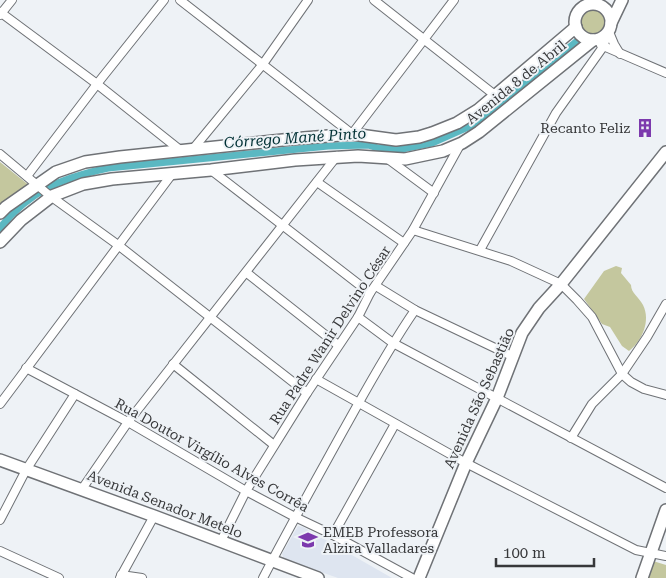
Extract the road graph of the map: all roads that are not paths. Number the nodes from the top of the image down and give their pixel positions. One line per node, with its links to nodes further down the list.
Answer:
1 (12, 0): 10 (street)
2 (164, 0): 19 (street)
3 (180, 0): 17 (street)
4 (308, 0): 17 (street)
5 (374, 0): 14 (street)
6 (454, 0): 14 (street)
7 (576, 0): 11 (main road)
8 (622, 0): 13 (main road)
9 (595, 2): 11 (main road); 13 (main road)
10 (1, 14): 19 (street)
11 (578, 14): 12 (main road)
12 (576, 27): 15 (main road); 20 (main road, Avenida 8 de Abril)
13 (610, 27): 15 (main road); 16 (street)
14 (422, 39): 20 (street); 21 (street)
15 (597, 42): 16 (street); 22 (main road, Avenida 8 de Abril); 43 (street)
16 (620, 54): 18 (street)
17 (263, 64): 21 (street); 23 (street)
18 (666, 73)
19 (97, 84): 25 (street); 32 (street)
20 (496, 96): 21 (main road, Avenida 8 de Abril)
21 (352, 134): 24 (main road, Avenida 8 de Abril)
22 (462, 142): 29 (main road, Avenida 8 de Abril); 35 (street, Rua Padre Wanir Delvino César)
23 (193, 149): 24 (main road, Avenida 8 de Abril); 25 (main road, Avenida 8 de Abril)
24 (293, 149): 28 (main road, Avenida 8 de Abril); 30 (main road, Avenida 8 de Abril)
25 (180, 150): 34 (main road, Avenida 8 de Abril)
26 (666, 152): 45 (main road, Avenida São Sebastião)
27 (0, 154): 32 (street)
28 (337, 156): 29 (main road, Avenida 8 de Abril); 33 (street)
29 (388, 159): 35 (street)
30 (211, 170): 31 (main road, Avenida 8 de Abril); 38 (street)
31 (172, 174): 36 (main road, Avenida 8 de Abril); 42 (street)
32 (27, 176): 34 (street)
33 (317, 182): 38 (street); 41 (street)
34 (39, 185): 36 (street); 37 (main road, Avenida 8 de Abril)
35 (434, 194): 39 (street, Rua Padre Wanir Delvino César)
36 (50, 196): 40 (main road, Avenida 8 de Abril); 42 (street)
37 (0, 213)
38 (282, 227): 44 (street); 47 (street)
39 (413, 230): 41 (street, Rua Padre Wanir Delvino César); 43 (street)
40 (0, 242)
41 (404, 243): 46 (street, Rua Padre Wanir Delvino César)
42 (118, 245): 51 (street); 56 (street)
43 (480, 250): 45 (street)
44 (247, 273): 51 (street); 53 (street)
45 (561, 284): 54 (main road, Avenida São Sebastião); 57 (street)
46 (376, 286): 47 (street, Rua Padre Wanir Delvino César); 49 (street)
47 (370, 293): 50 (street, Rua Padre Wanir Delvino César)
48 (666, 304): 57 (street)
49 (415, 310): 52 (street); 54 (street)
50 (358, 317): 52 (street); 53 (street, Rua Padre Wanir Delvino César)
51 (210, 318): 55 (street); 59 (street)
52 (393, 343): 62 (street); 63 (street)
53 (338, 345): 58 (street, Rua Padre Wanir Delvino César)
54 (514, 357): 62 (main road, Avenida São Sebastião)
55 (173, 364): 65 (street); 68 (street)
56 (26, 368): 60 (street, Rua Doutor Virgílio Alves Corrêa); 64 (street)
57 (622, 374): 61 (street); 67 (street)
58 (316, 379): 59 (street, Rua Padre Wanir Delvino César); 63 (street)
59 (307, 393): 68 (street, Rua Padre Wanir Delvino César)
60 (75, 394): 65 (street, Rua Doutor Virgílio Alves Corrêa); 71 (street)
61 (666, 395)
62 (497, 398): 67 (street); 70 (main road, Avenida São Sebastião)
63 (359, 403): 66 (street); 77 (street)
64 (0, 404)
65 (128, 422): 73 (street); 74 (street, Rua Doutor Virgílio Alves Corrêa)
66 (394, 424): 70 (street); 79 (street)
67 (571, 438): 72 (street)
68 (274, 445): 74 (street, Rua Padre Wanir Delvino César)
69 (0, 460): 71 (main road, Avenida Senador Metelo)
70 (466, 463): 82 (street); 91 (main road, Avenida São Sebastião)
71 (26, 470): 73 (main road, Avenida Senador Metelo); 78 (street)
72 (666, 488)
73 (82, 489): 76 (main road, Avenida Senador Metelo)
74 (246, 491): 77 (street, Rua Doutor Virgílio Alves Corrêa); 80 (street, Rua Padre Wanir Delvino César)
75 (666, 510): 82 (main road)
76 (154, 516): 80 (main road, Avenida Senador Metelo); 85 (street)
77 (295, 517): 79 (street, Rua Doutor Virgílio Alves Corrêa); 84 (street)
78 (0, 520)
79 (333, 535): 90 (street, Rua Doutor Virgílio Alves Corrêa)
80 (221, 542): 84 (main road, Avenida Senador Metelo)
81 (0, 551): 86 (street)
82 (651, 554): 83 (street); 92 (main road)
83 (666, 556)
84 (272, 561): 88 (street); 89 (main road, Avenida Senador Metelo)
85 (121, 577): 87 (street)
86 (59, 578)
87 (142, 578)
88 (263, 578)
89 (318, 578)
90 (412, 578)
91 (419, 578)
92 (642, 578)

